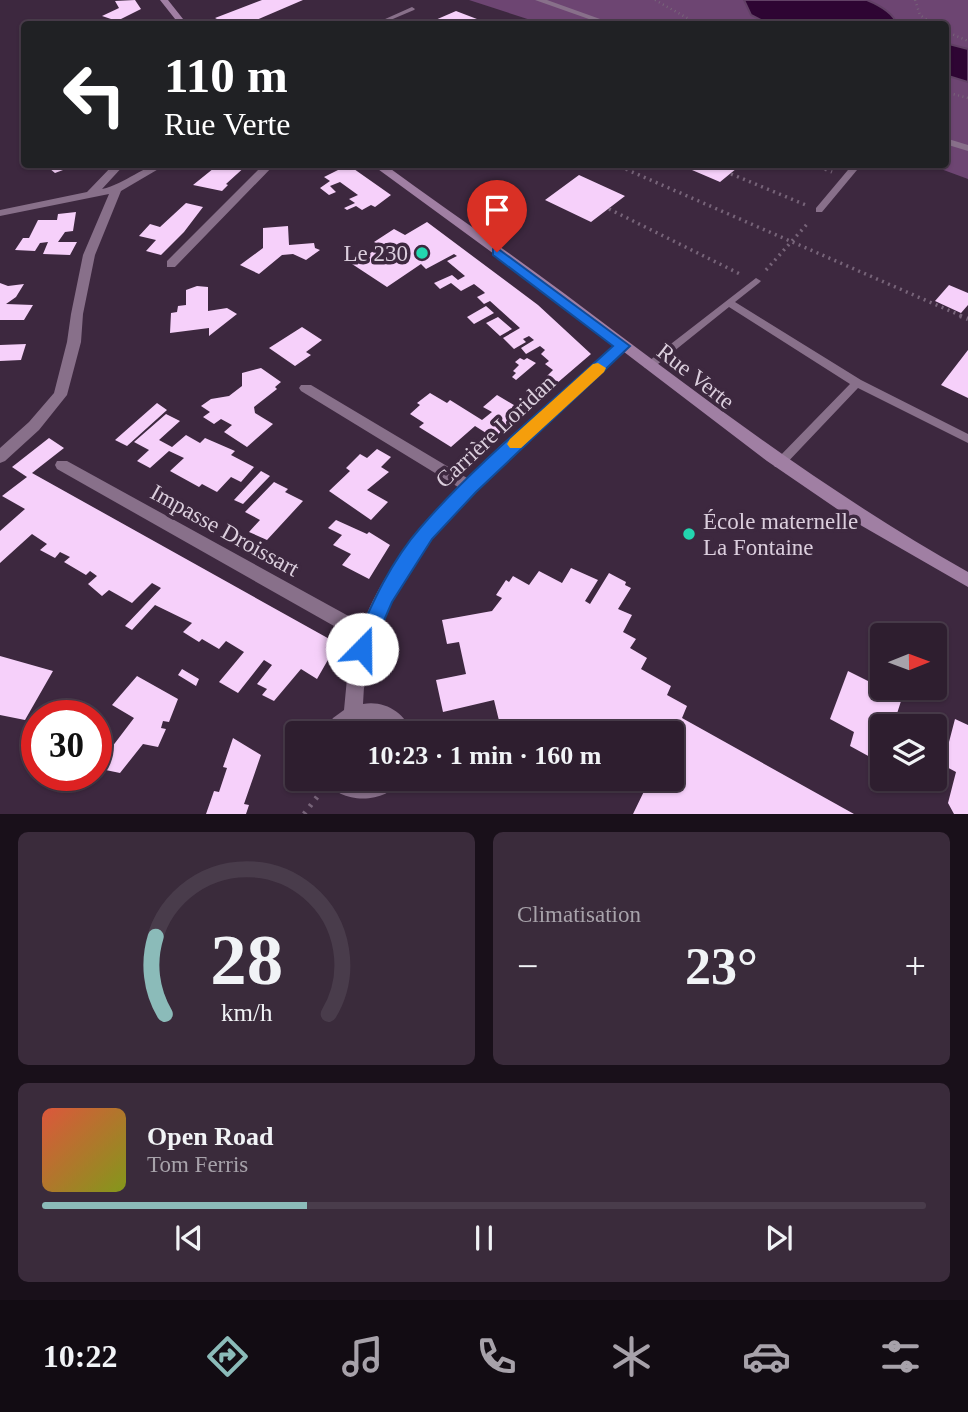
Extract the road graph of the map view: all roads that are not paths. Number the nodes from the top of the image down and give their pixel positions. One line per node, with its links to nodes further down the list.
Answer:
1 (164, 0): 4 (street)
2 (539, 0): 6 (street)
3 (412, 9): 5 (lane)
4 (181, 21)
5 (384, 21)
6 (601, 21)
7 (949, 142): 8 (street)
8 (968, 148)
9 (116, 168): 15 (street)
10 (155, 168): 14 (street)
11 (266, 168): 18 (street)
12 (382, 168): 21 (street, Rue Verte)
13 (855, 168): 16 (lane)
14 (116, 189): 15 (street); 26 (street)
15 (91, 194): 17 (street)
16 (819, 210)
17 (0, 213)
18 (171, 264)
19 (755, 281): 20 (lane)
20 (730, 303): 22 (lane); 23 (lane)
21 (623, 346): 22 (street, Rue Verte); 29 (street, Carrière Loridan)
22 (649, 366): 27 (street, Rue Verte)
23 (857, 383): 25 (lane); 27 (lane)
24 (306, 387): 29 (street)
25 (968, 439)
26 (0, 457)
27 (779, 464): 30 (street, Rue Verte)
28 (62, 465): 31 (street, Impasse Droissart)
29 (470, 487): 31 (street, Carrière Loridan)
30 (968, 580)
31 (366, 635): 32 (street, Carrière Loridan)
32 (353, 714): 33 (street); 34 (street)
33 (342, 721)
34 (394, 721)

